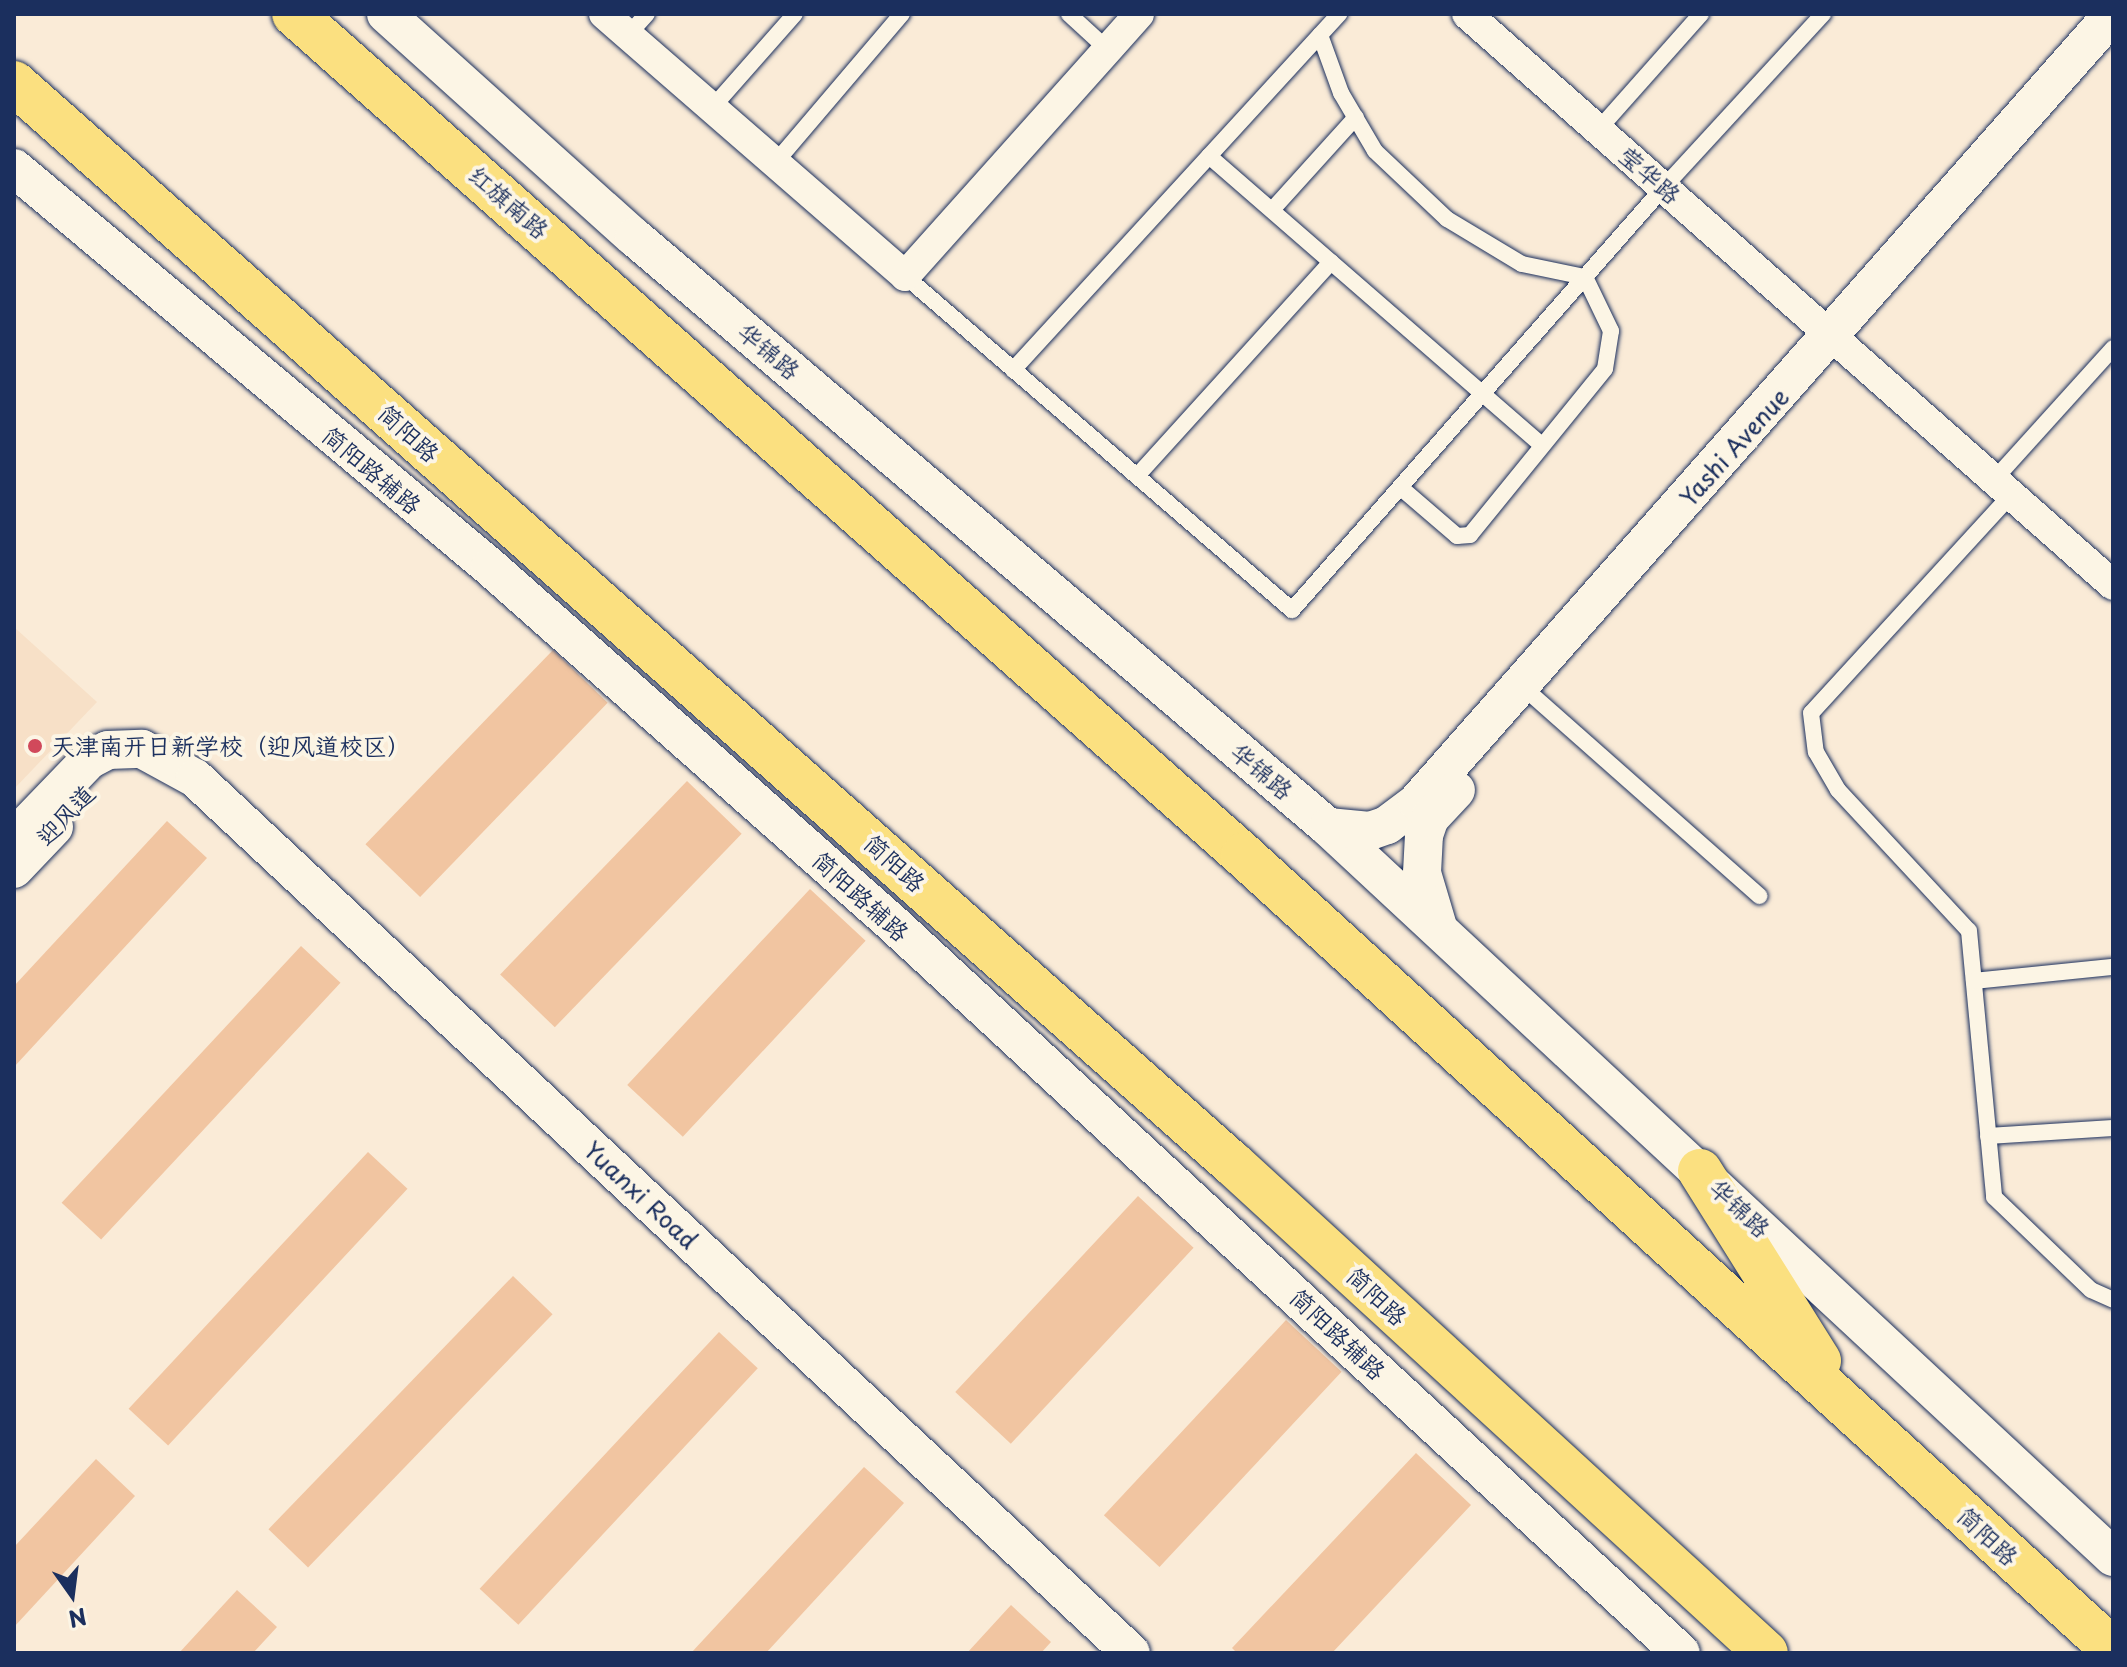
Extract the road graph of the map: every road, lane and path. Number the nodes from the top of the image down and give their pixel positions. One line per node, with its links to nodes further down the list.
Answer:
1 (294, 14): 32 (highway, 红旗南路)
2 (386, 14): 41 (street, 华锦路)
3 (604, 14): 13 (street)
4 (795, 14): 18 (lane)
5 (902, 14): 22 (lane)
6 (1069, 14): 16 (lane)
7 (1139, 14): 16 (street)
8 (1339, 14): 14 (lane)
9 (1701, 14): 20 (lane)
10 (1823, 14): 24 (lane)
11 (2113, 14): 29 (street, Yashi Avenue)
12 (1472, 16): 20 (street, 莹华路)
13 (637, 24): 18 (street)
14 (1320, 35): 19 (lane); 21 (lane)
15 (2113, 47): 29 (street, Yashi Avenue)
16 (1107, 49): 27 (street)
17 (14, 83): 51 (highway, 简阳路)
18 (712, 108): 22 (street)
19 (1356, 117): 25 (lane); 28 (lane)
20 (1598, 130): 24 (street, 莹华路)
21 (1209, 156): 25 (lane); 31 (lane)
22 (775, 163): 27 (street)
23 (14, 168): 45 (street, 简阳路辅路)
24 (1664, 187): 28 (lane); 29 (street, 莹华路)
25 (1272, 210): 26 (lane)
26 (1331, 262): 33 (lane); 35 (lane)
27 (905, 276): 31 (lane)
28 (1585, 277): 33 (lane); 34 (lane)
29 (1837, 345): 37 (street, 莹华路); 39 (street, Yashi Avenue)
30 (2113, 348): 37 (lane)
31 (1013, 370): 35 (lane)
32 (725, 391): 54 (highway, 简阳路)
33 (1483, 393): 34 (lane); 36 (lane)
34 (1542, 445): 36 (lane)
35 (1137, 476): 36 (lane)
36 (1400, 487)
37 (2002, 488): 38 (street, 莹华路); 48 (lane)
38 (2113, 585)
39 (1529, 692): 41 (street, Yashi Avenue); 44 (lane); 46 (street, Yashi Avenue)
40 (142, 749): 42 (street, 迎风道); 43 (street, 迎风道); 58 (street, Yuanxi Road)
41 (1328, 827): 46 (street, 华锦路)
42 (14, 838)
43 (14, 869)
44 (1759, 896)
45 (891, 922): 51 (street); 59 (street, 简阳路辅路)
46 (1439, 929): 52 (street, 华锦路)
47 (2113, 967): 48 (lane)
48 (1974, 981): 50 (lane)
49 (2113, 1128): 50 (lane)
50 (1988, 1136): 53 (lane)
51 (1233, 1164): 60 (highway, 简阳路)
52 (1700, 1171): 54 (highway); 55 (street, 华锦路)
53 (2113, 1300)
54 (1848, 1407): 57 (highway, 简阳路)
55 (2099, 1531): 56 (street, 华锦路)
56 (2113, 1557)
57 (2113, 1650)
58 (1131, 1653)
59 (1681, 1653)
60 (1766, 1653)

